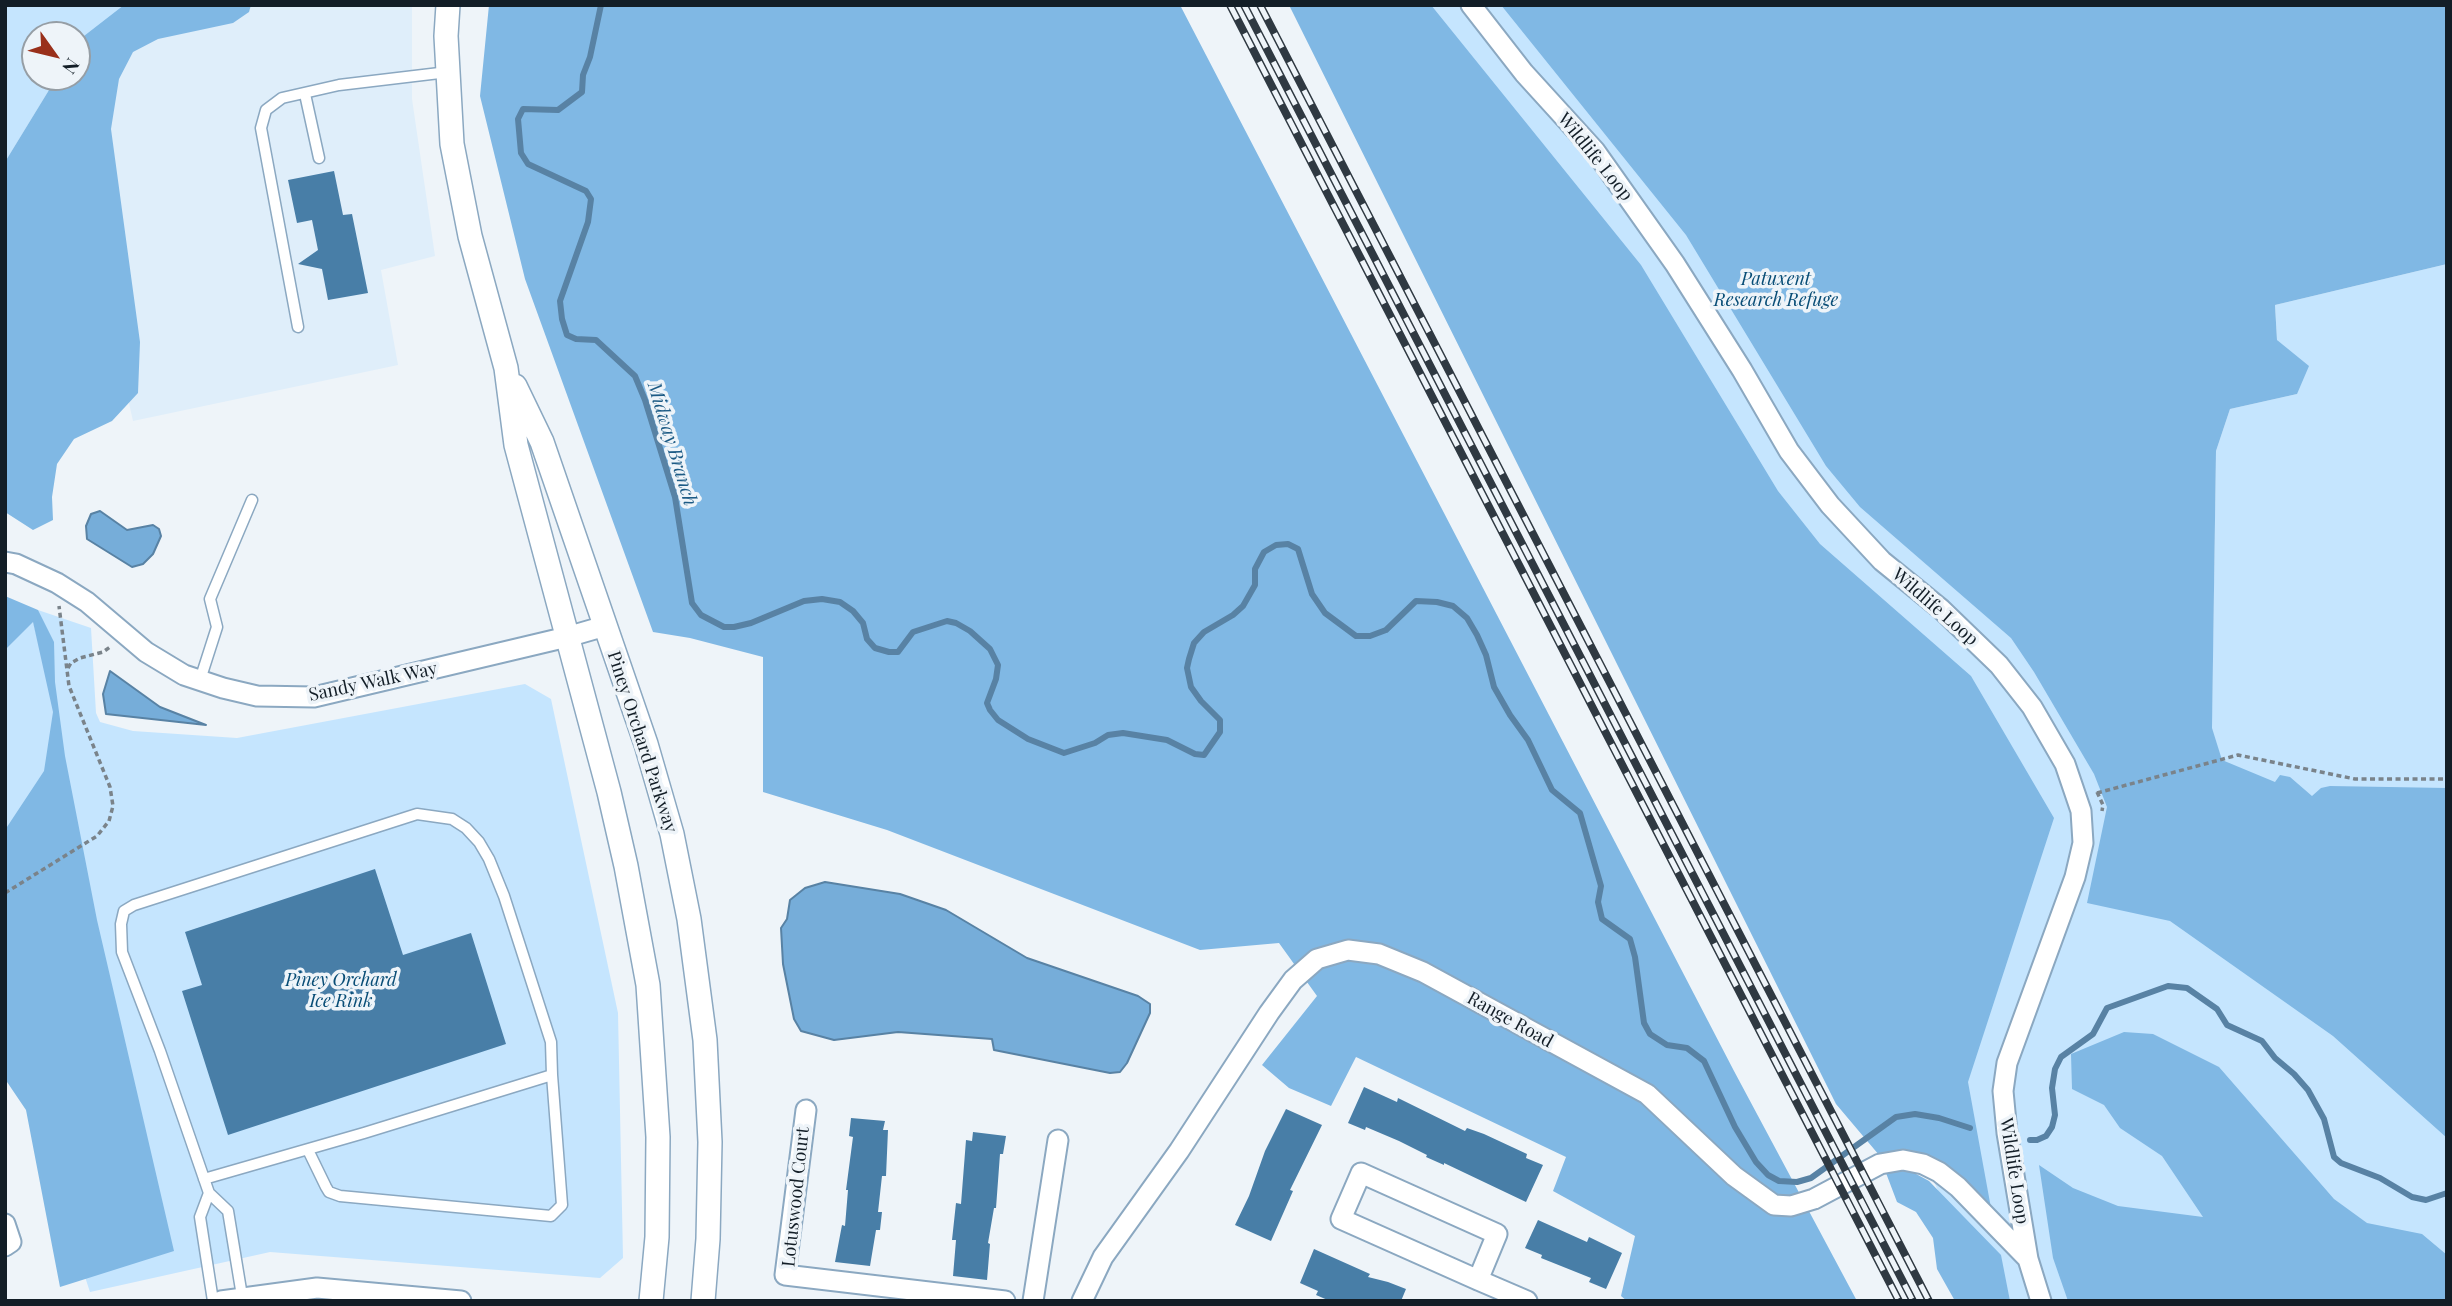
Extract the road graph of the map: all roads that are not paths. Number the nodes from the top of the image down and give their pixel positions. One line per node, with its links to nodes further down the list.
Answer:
1 (448, 5): 3 (street, Piney Orchard Parkway)
2 (1471, 5): 21 (street, Wildlife Loop)
3 (448, 72): 4 (lane); 7 (street, Piney Orchard Parkway)
4 (305, 94): 5 (lane); 6 (lane)
5 (319, 158)
6 (298, 327)
7 (506, 368): 10 (street, Piney Orchard Parkway); 11 (street, Piney Orchard Parkway)
8 (252, 500): 12 (lane)
9 (5, 562): 12 (street, Sandy Walk Way)
10 (605, 626): 11 (street, Sandy Walk Way); 29 (street, Piney Orchard Parkway)
11 (566, 638): 12 (street, Sandy Walk Way); 28 (street, Piney Orchard Parkway)
12 (200, 680)
13 (552, 1074): 16 (lane); 16 (lane); 17 (lane)
14 (806, 1110): 23 (street, Lotuswood Court)
15 (1058, 1140): 31 (street)
16 (308, 1150): 17 (lane)
17 (204, 1179): 18 (lane)
18 (209, 1193): 24 (lane); 25 (lane)
19 (5, 1224): 20 (street)
20 (5, 1246)
21 (2028, 1259): 32 (street, Range Road); 34 (street, Wildlife Loop)
22 (1478, 1280): 22 (street); 33 (street)
23 (922, 1296): 30 (street, Lotuswood Court)
24 (242, 1298): 26 (street); 27 (street)
25 (213, 1301)
26 (221, 1301)
27 (461, 1301)
28 (651, 1301)
29 (703, 1301)
30 (1005, 1301)
31 (1033, 1301)
32 (1082, 1301)
33 (1527, 1301)
34 (2041, 1301)

